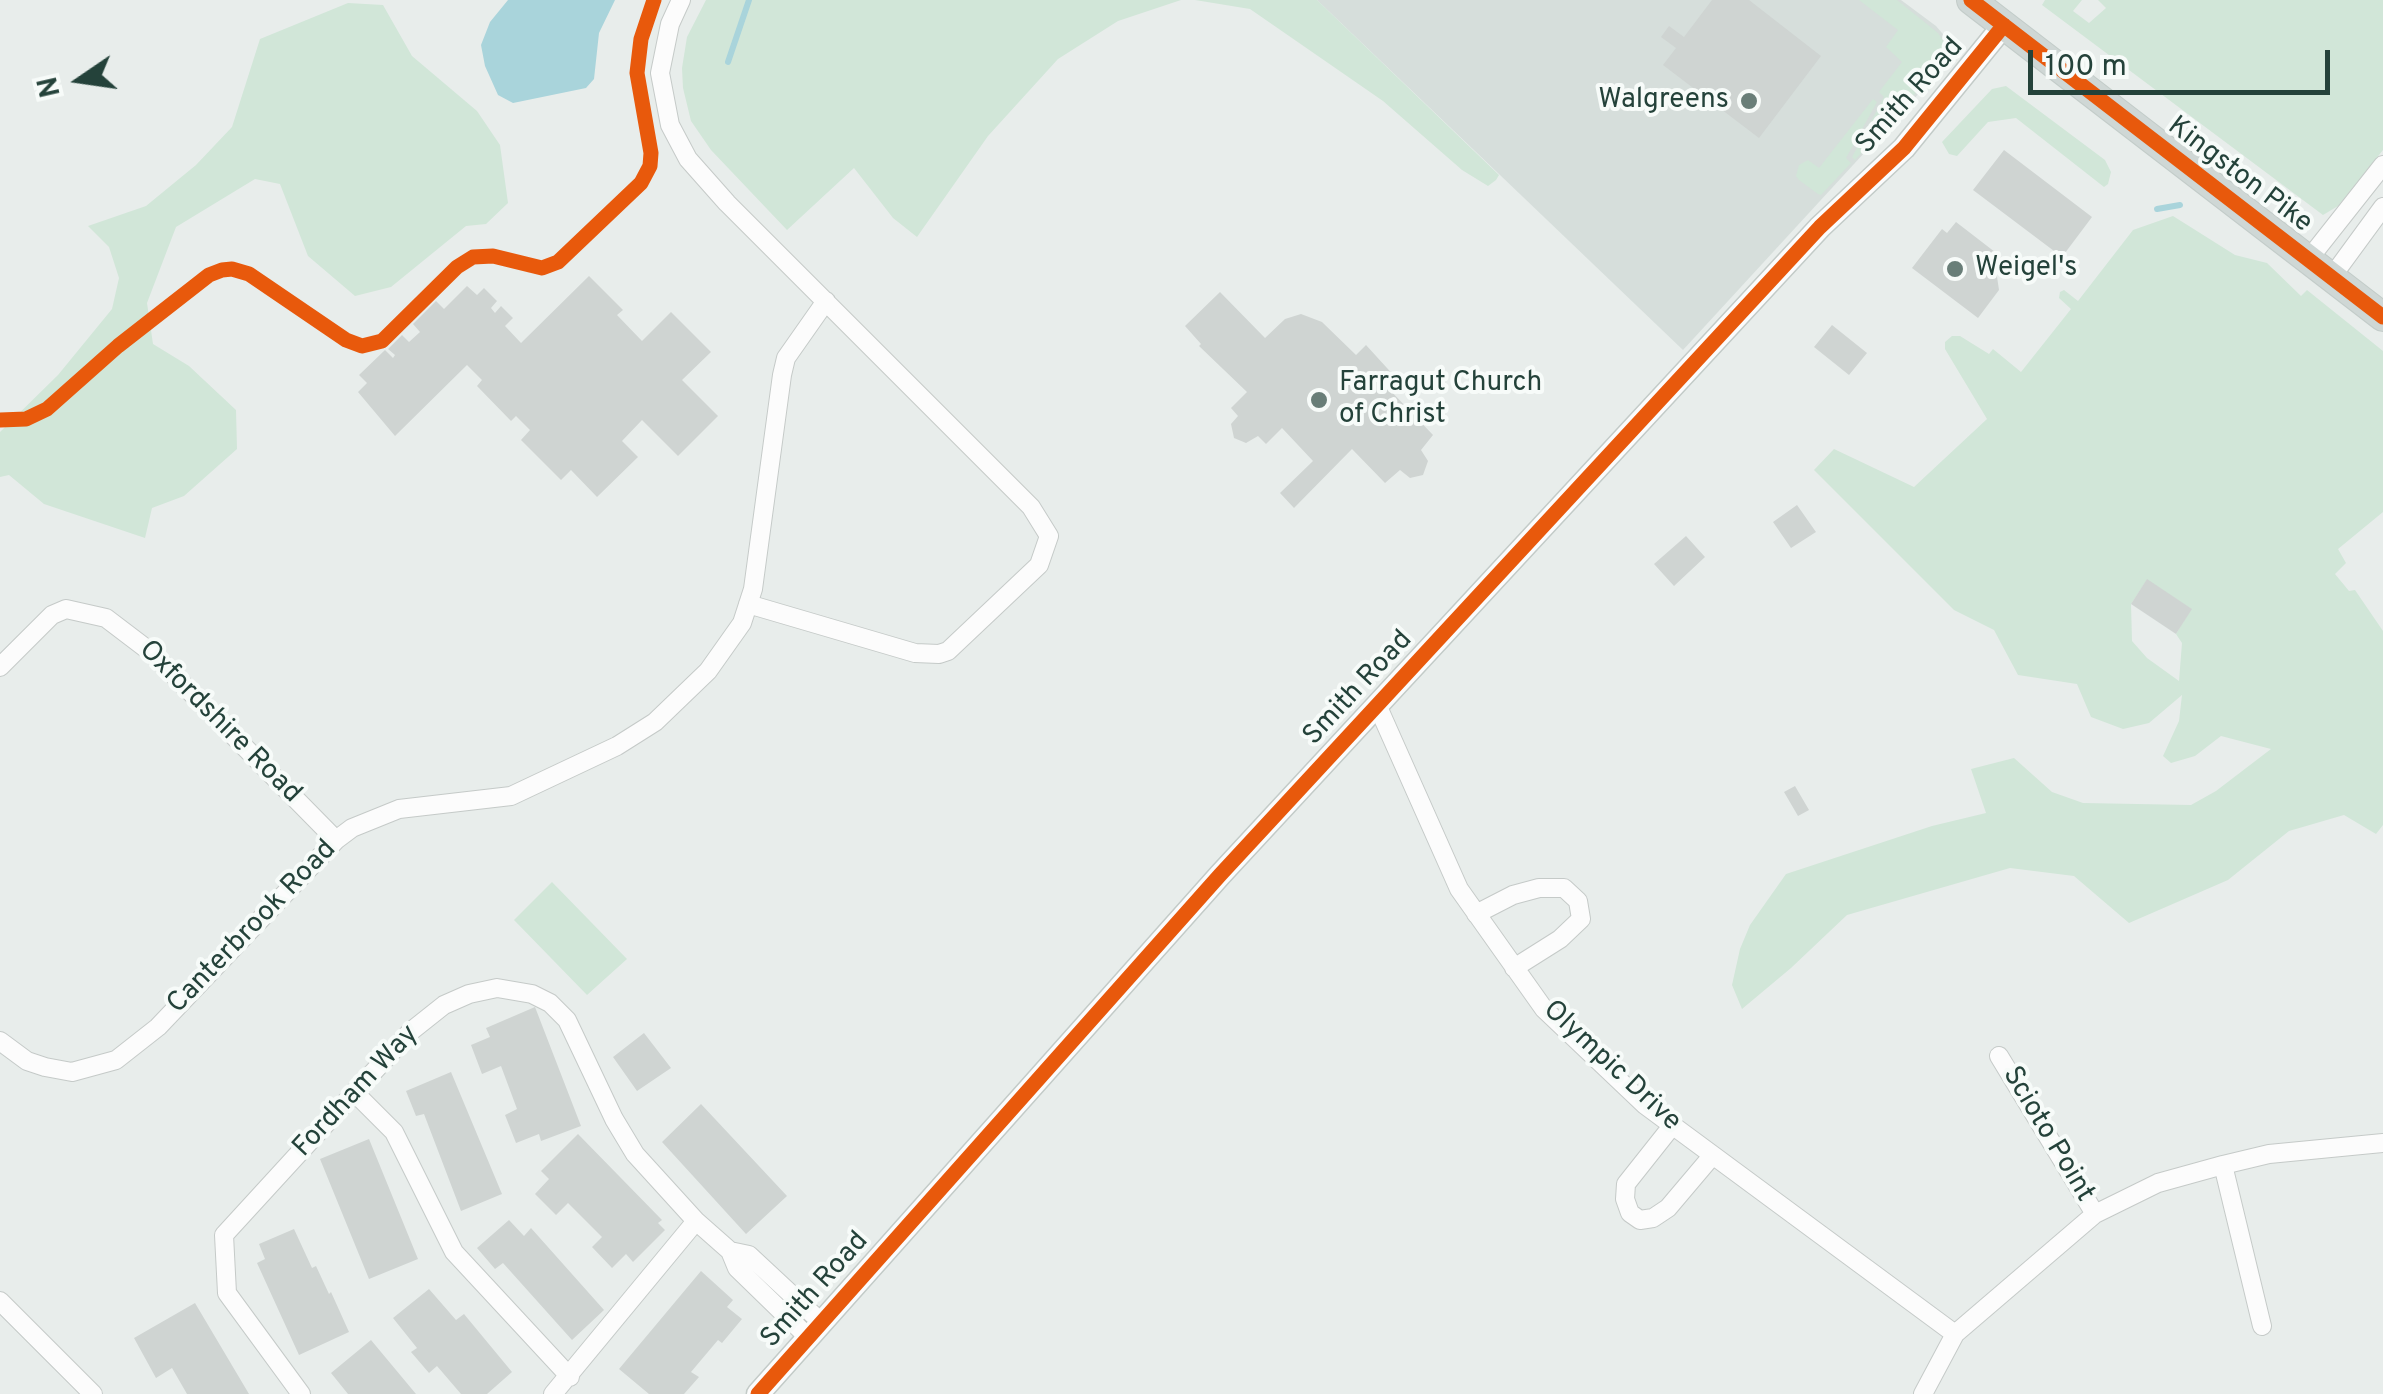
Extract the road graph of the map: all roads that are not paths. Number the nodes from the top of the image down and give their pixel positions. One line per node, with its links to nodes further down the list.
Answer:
1 (680, 0): 4 (street)
2 (689, 0): 4 (street)
3 (1971, 0): 5 (main road, Kingston Pike)
4 (670, 24): 10 (street)
5 (2004, 25): 8 (main road, Kingston Pike); 14 (street, Smith Road)
6 (2383, 166): 8 (street)
7 (2383, 207): 9 (street)
8 (2308, 260): 9 (main road, Kingston Pike)
9 (2331, 278): 11 (main road, Kingston Pike)
10 (826, 301): 12 (street, Canterbrook Road); 12 (street)
11 (2383, 318)
12 (748, 604): 15 (street, Canterbrook Road)
13 (0, 667): 15 (street, Oxfordshire Road)
14 (1378, 706): 16 (street, Olympic Drive); 29 (street, Smith Road)
15 (336, 840): 18 (street, Canterbrook Road)
16 (1476, 914): 17 (street, Olympic Drive); 17 (street)
17 (1514, 968): 21 (street, Olympic Drive)
18 (0, 1041)
19 (1999, 1056): 25 (street, Scioto Point)
20 (354, 1092): 26 (street, Fordham Way); 31 (street); 33 (street, Fordham Way)
21 (1672, 1126): 23 (street, Olympic Drive); 23 (street)
22 (2383, 1143): 24 (street)
23 (1712, 1156): 30 (street, Olympic Drive)
24 (2223, 1165): 25 (street); 28 (street)
25 (2095, 1214): 30 (street)
26 (696, 1221): 29 (street, Fordham Way); 31 (street)
27 (0, 1301): 32 (street)
28 (2262, 1326)
29 (815, 1330): 35 (street, Smith Road)
30 (1954, 1334): 36 (street)
31 (570, 1377): 34 (street)
32 (93, 1394)
33 (302, 1394)
34 (553, 1394)
35 (758, 1394)
36 (1923, 1394)

